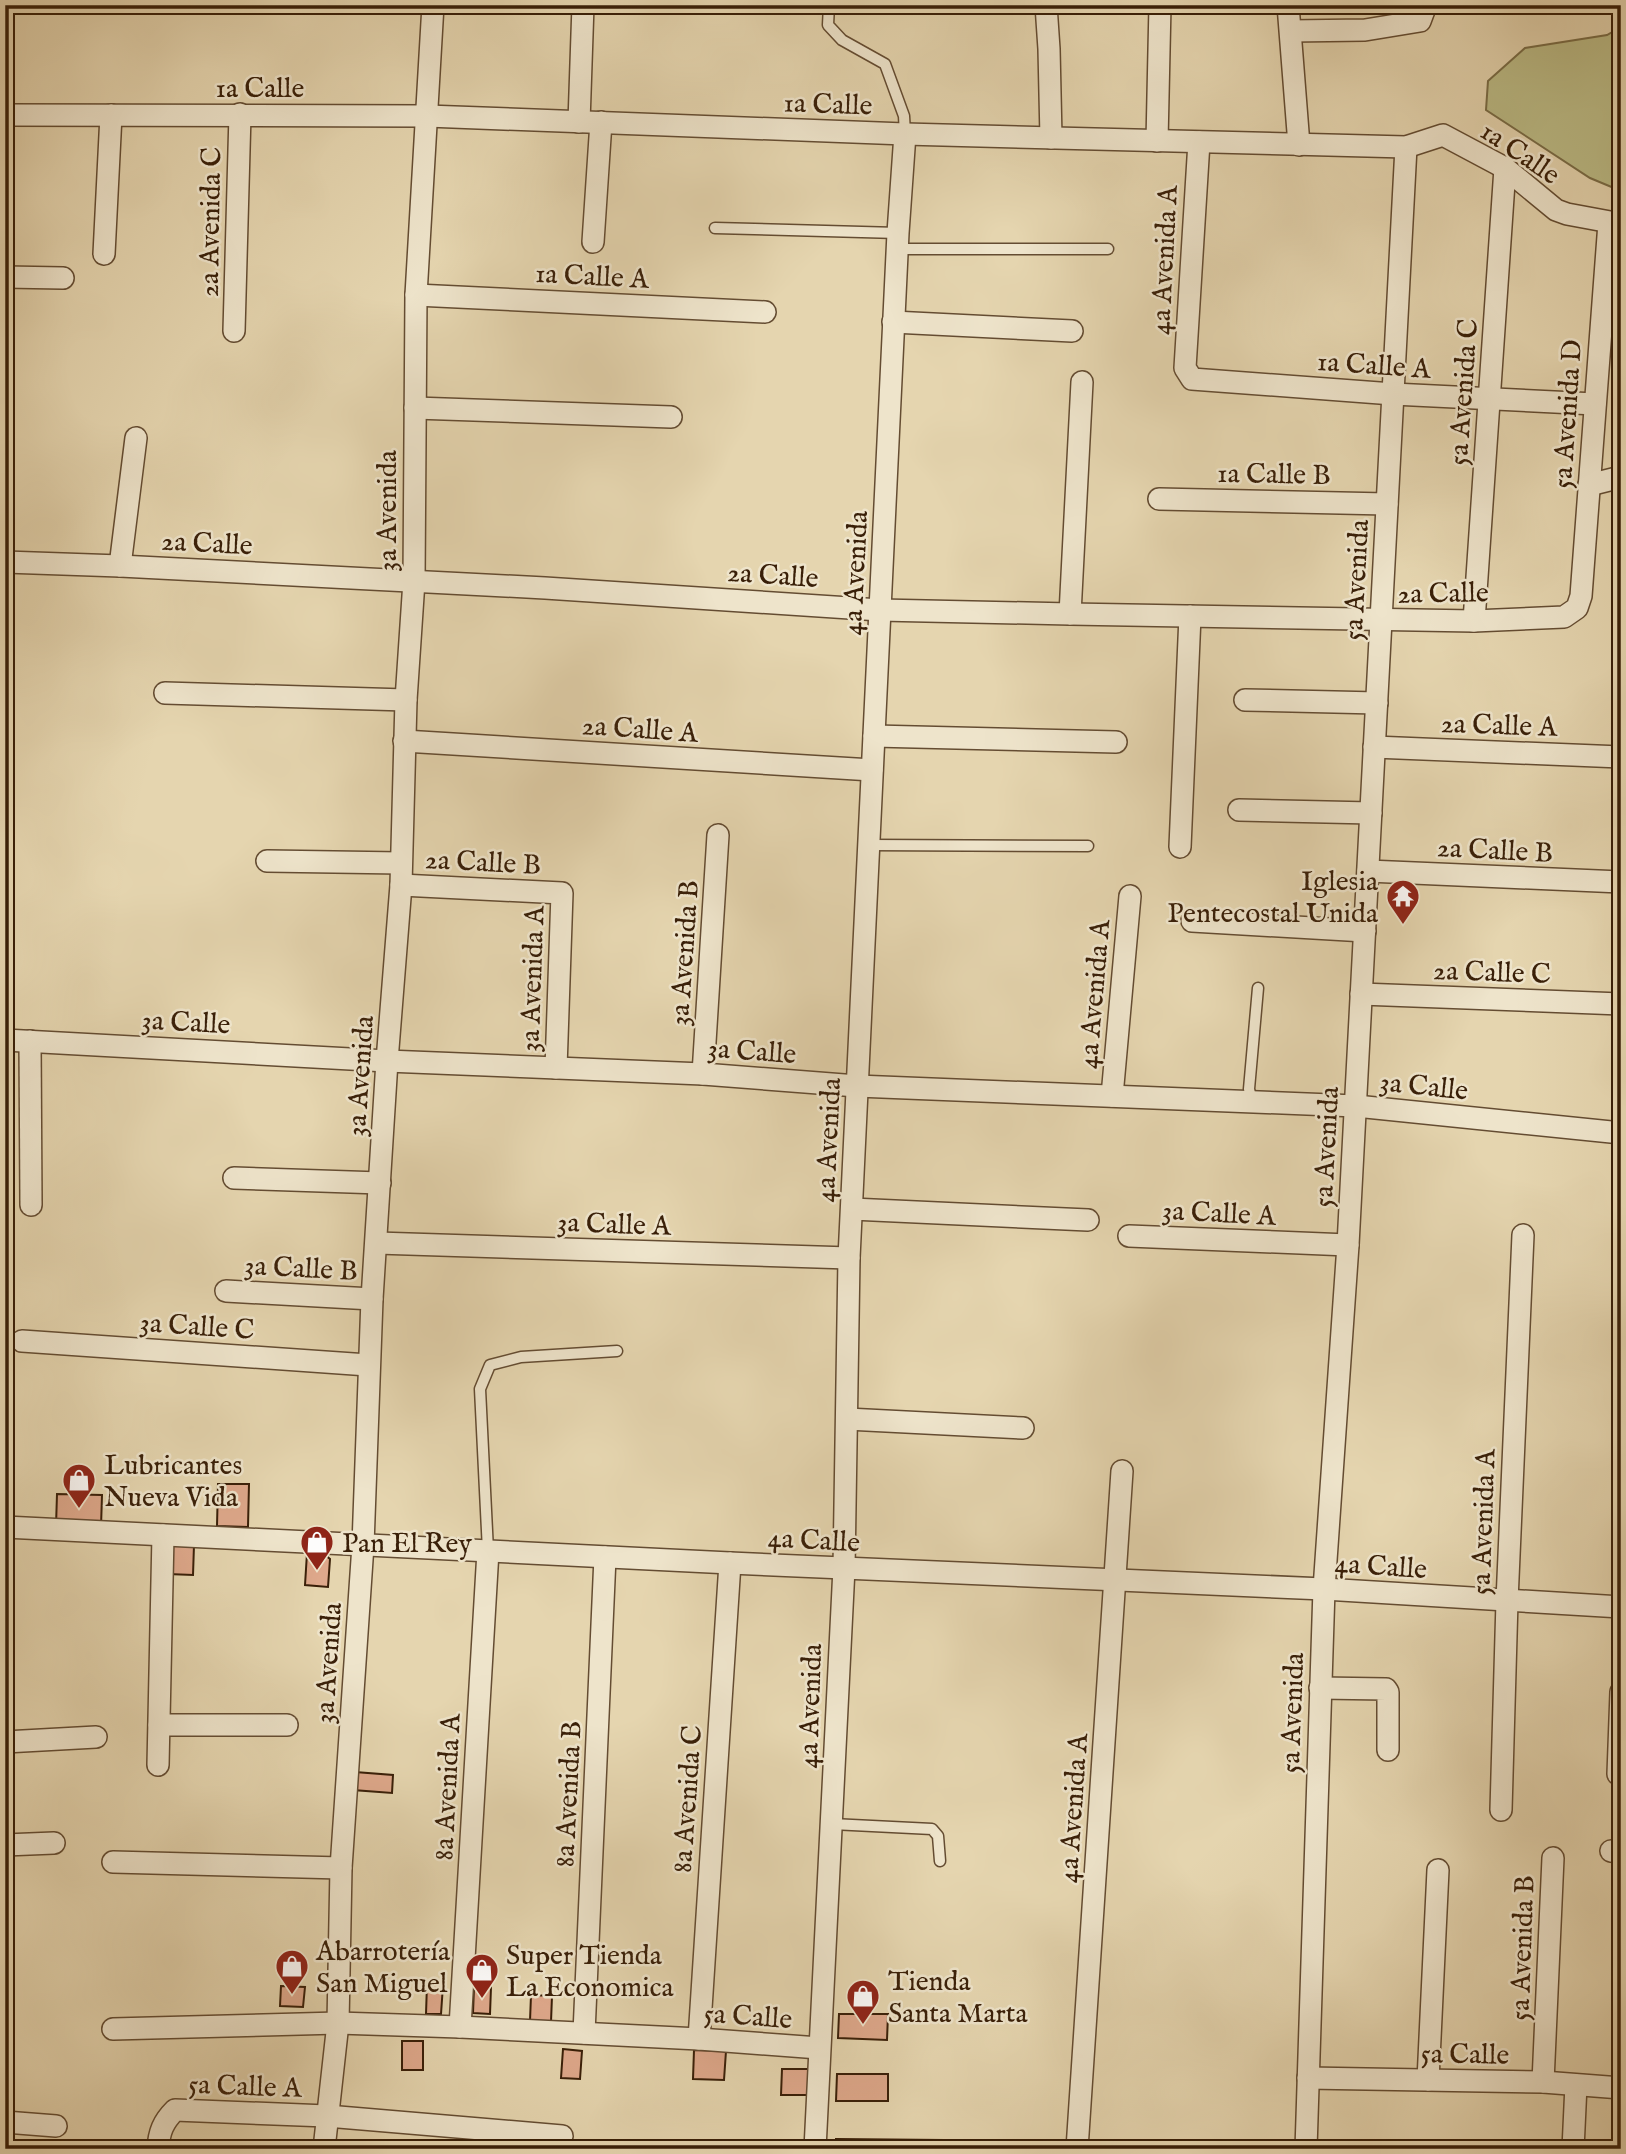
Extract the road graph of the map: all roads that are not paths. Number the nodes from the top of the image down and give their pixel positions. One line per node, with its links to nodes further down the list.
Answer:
1 (433, 5): 12 (street, 3a Avenida)
2 (583, 5): 13 (street)
3 (829, 5): 15 (lane)
4 (1046, 5): 16 (street)
5 (1160, 5): 17 (street)
6 (1288, 5): 8 (street)
7 (1423, 13): 8 (street)
8 (1291, 31): 19 (street)
9 (240, 114): 11 (street, 1a Calle); 12 (street, 1a Calle); 33 (street, 2a Avenida C)
10 (5, 115): 11 (street, 1a Calle)
11 (111, 115): 27 (street)
12 (427, 116): 13 (street, 1a Calle); 30 (street, 3a Avenida)
13 (579, 122): 14 (street, 1a Calle)
14 (601, 122): 15 (street, 1a Calle); 25 (street)
15 (905, 134): 16 (street, 1a Calle); 24 (street, 4a Avenida)
16 (1051, 138): 17 (street, 1a Calle)
17 (1157, 141): 18 (street, 1a Calle)
18 (1199, 142): 19 (street, 1a Calle); 35 (street, 4a Avenida A)
19 (1299, 145): 20 (street, 1a Calle)
20 (1406, 147): 21 (street, 1a Calle); 37 (street, 5a Avenida)
21 (1505, 168): 22 (street, 1a Calle); 38 (street, 5a Avenida C)
22 (1615, 223): 39 (street, 5a Avenida D)
23 (715, 228): 24 (lane)
24 (897, 241): 26 (lane); 32 (street, 4a Avenida)
25 (593, 242)
26 (1108, 249)
27 (104, 254)
28 (5, 277): 29 (street)
29 (63, 278)
30 (416, 295): 31 (street, 1a Calle A); 40 (street, 3a Avenida)
31 (765, 312)
32 (893, 322): 34 (street); 51 (street, 4a Avenida)
33 (234, 331)
34 (1072, 331)
35 (1192, 379): 37 (street, 1a Calle A)
36 (1082, 382): 52 (street)
37 (1393, 394): 38 (street, 1a Calle A); 46 (street, 5a Avenida)
38 (1490, 399): 39 (street, 1a Calle A); 55 (street, 5a Avenida C)
39 (1595, 404): 44 (street, 5a Avenida D)
40 (415, 408): 41 (street); 49 (street, 3a Avenida)
41 (671, 417)
42 (136, 438): 48 (street)
43 (1621, 477): 44 (street)
44 (1588, 485): 50 (street, 5a Avenida D)
45 (1159, 499): 46 (street, 1a Calle B)
46 (1387, 504): 54 (street, 5a Avenida)
47 (5, 562): 48 (street, 2a Calle)
48 (120, 566): 49 (street, 2a Calle)
49 (414, 581): 51 (street, 2a Calle); 57 (street, 3a Avenida)
50 (1577, 608): 55 (street, 2a Calle)
51 (880, 610): 52 (street, 2a Calle); 60 (street, 4a Avenida)
52 (1070, 614): 53 (street, 2a Calle)
53 (1189, 616): 54 (street, 2a Calle); 71 (street)
54 (1381, 621): 55 (street, 2a Calle); 59 (street, 5a Avenida)
55 (1474, 621)
56 (165, 693): 57 (street)
57 (406, 700): 61 (street, 3a Avenida)
58 (1245, 700): 59 (street)
59 (1377, 703): 63 (street, 5a Avenida)
60 (874, 736): 62 (street); 65 (street, 4a Avenida)
61 (404, 741): 65 (street, 2a Calle A); 73 (street, 3a Avenida)
62 (1116, 743)
63 (1374, 747): 64 (street, 2a Calle A); 67 (street, 5a Avenida)
64 (1621, 757)
65 (872, 770): 69 (street, 4a Avenida)
66 (1239, 810): 67 (street)
67 (1371, 813): 74 (street, 5a Avenida)
68 (718, 835): 88 (street, 3a Avenida B)
69 (869, 845): 70 (lane); 89 (street, 4a Avenida)
70 (1088, 846)
71 (1180, 847)
72 (267, 861): 73 (street)
73 (401, 863): 76 (street, 3a Avenida)
74 (1368, 871): 75 (street, 2a Calle B); 80 (street, 5a Avenida)
75 (1621, 882)
76 (401, 886): 77 (street, 2a Calle B); 86 (street, 3a Avenida)
77 (562, 893): 87 (street, 3a Avenida A)
78 (1130, 896): 90 (street, 4a Avenida A)
79 (1192, 921): 80 (street)
80 (1365, 931): 82 (street, 5a Avenida)
81 (1258, 988): 91 (lane)
82 (1362, 994): 83 (street, 2a Calle C); 92 (street, 5a Avenida)
83 (1621, 1003)
84 (5, 1040): 85 (street, 3a Calle)
85 (30, 1041): 86 (street, 3a Calle); 96 (street)
86 (387, 1061): 87 (street, 3a Calle); 95 (street, 3a Avenida)
87 (556, 1068): 88 (street, 3a Calle)
88 (703, 1074): 89 (street, 3a Calle)
89 (857, 1086): 90 (street, 3a Calle); 97 (street, 4a Avenida)
90 (1112, 1096): 91 (street, 3a Calle)
91 (1252, 1102): 92 (street, 3a Calle)
92 (1356, 1106): 93 (street, 3a Calle); 102 (street, 5a Avenida)
93 (1621, 1133)
94 (234, 1178): 95 (street)
95 (380, 1183): 101 (street, 3a Avenida)
96 (31, 1205)
97 (852, 1209): 98 (street); 103 (street, 4a Avenida)
98 (1088, 1220)
99 (1129, 1236): 102 (street, 3a Calle A)
100 (1522, 1236): 121 (street, 5a Avenida A)
101 (377, 1243): 103 (street, 3a Calle A); 105 (street, 3a Avenida)
102 (1348, 1245): 120 (street, 5a Avenida)
103 (849, 1258): 109 (street, 4a Avenida)
104 (226, 1291): 105 (street, 3a Calle B)
105 (372, 1298): 108 (street, 3a Avenida)
106 (22, 1340): 108 (street, 3a Calle C)
107 (617, 1351): 115 (lane)
108 (368, 1365): 114 (street, 3a Avenida)
109 (847, 1419): 110 (street); 118 (street, 4a Avenida)
110 (1023, 1428)
111 (1122, 1471): 119 (street, 4a Avenida A)
112 (5, 1527): 113 (street, 4a Calle)
113 (163, 1535): 114 (street, 4a Calle); 125 (street)
114 (363, 1545): 115 (street, 4a Calle); 139 (street, 3a Avenida)
115 (488, 1551): 116 (street, 4a Calle); 142 (street, 8a Avenida A)
116 (605, 1557): 117 (street, 4a Calle); 144 (street, 8a Avenida B)
117 (730, 1563): 118 (street, 4a Calle); 145 (street, 8a Avenida C)
118 (844, 1568): 119 (street, 4a Calle); 133 (street, 4a Avenida)
119 (1115, 1581): 120 (street, 4a Calle); 159 (street, 4a Avenida A)
120 (1324, 1589): 121 (street, 4a Calle); 123 (street, 5a Avenida)
121 (1507, 1601): 122 (street, 4a Calle); 132 (street, 5a Avenida A)
122 (1621, 1607)
123 (1320, 1688): 129 (street); 147 (street, 5a Avenida)
124 (1621, 1692): 131 (street)
125 (159, 1725): 126 (street); 130 (street)
126 (287, 1725)
127 (96, 1737): 128 (street)
128 (5, 1742)
129 (1388, 1751)
130 (158, 1765)
131 (1618, 1774)
132 (1501, 1810)
133 (832, 1824): 137 (lane); 146 (street, 4a Avenida)
134 (54, 1843): 135 (street)
135 (5, 1845)
136 (1553, 1858): 149 (street, 5a Avenida B)
137 (940, 1861)
138 (113, 1862): 139 (street)
139 (341, 1868): 141 (street, 3a Avenida)
140 (1438, 1870): 148 (street)
141 (338, 2023): 142 (street, 5a Calle); 143 (street, 5a Calle); 152 (street, 3a Avenida)
142 (460, 2026): 144 (street, 5a Calle)
143 (113, 2029)
144 (584, 2033): 145 (street, 5a Calle)
145 (699, 2039): 146 (street, 5a Calle)
146 (819, 2049): 158 (street, 4a Avenida)
147 (1308, 2078): 148 (street, 5a Calle); 160 (street, 5a Avenida)
148 (1428, 2080): 149 (street, 5a Calle)
149 (1543, 2082): 150 (street, 5a Calle)
150 (1576, 2085): 151 (street, 5a Calle); 161 (street)
151 (1621, 2088)
152 (327, 2116): 155 (street, 5a Calle A); 156 (street, 5a Calle A); 157 (street, 3a Avenida)
153 (5, 2122): 154 (street)
154 (56, 2126)
155 (562, 2136)
156 (158, 2149)
157 (324, 2149)
158 (815, 2149)
159 (1077, 2149)
160 (1306, 2149)
161 (1573, 2149)

